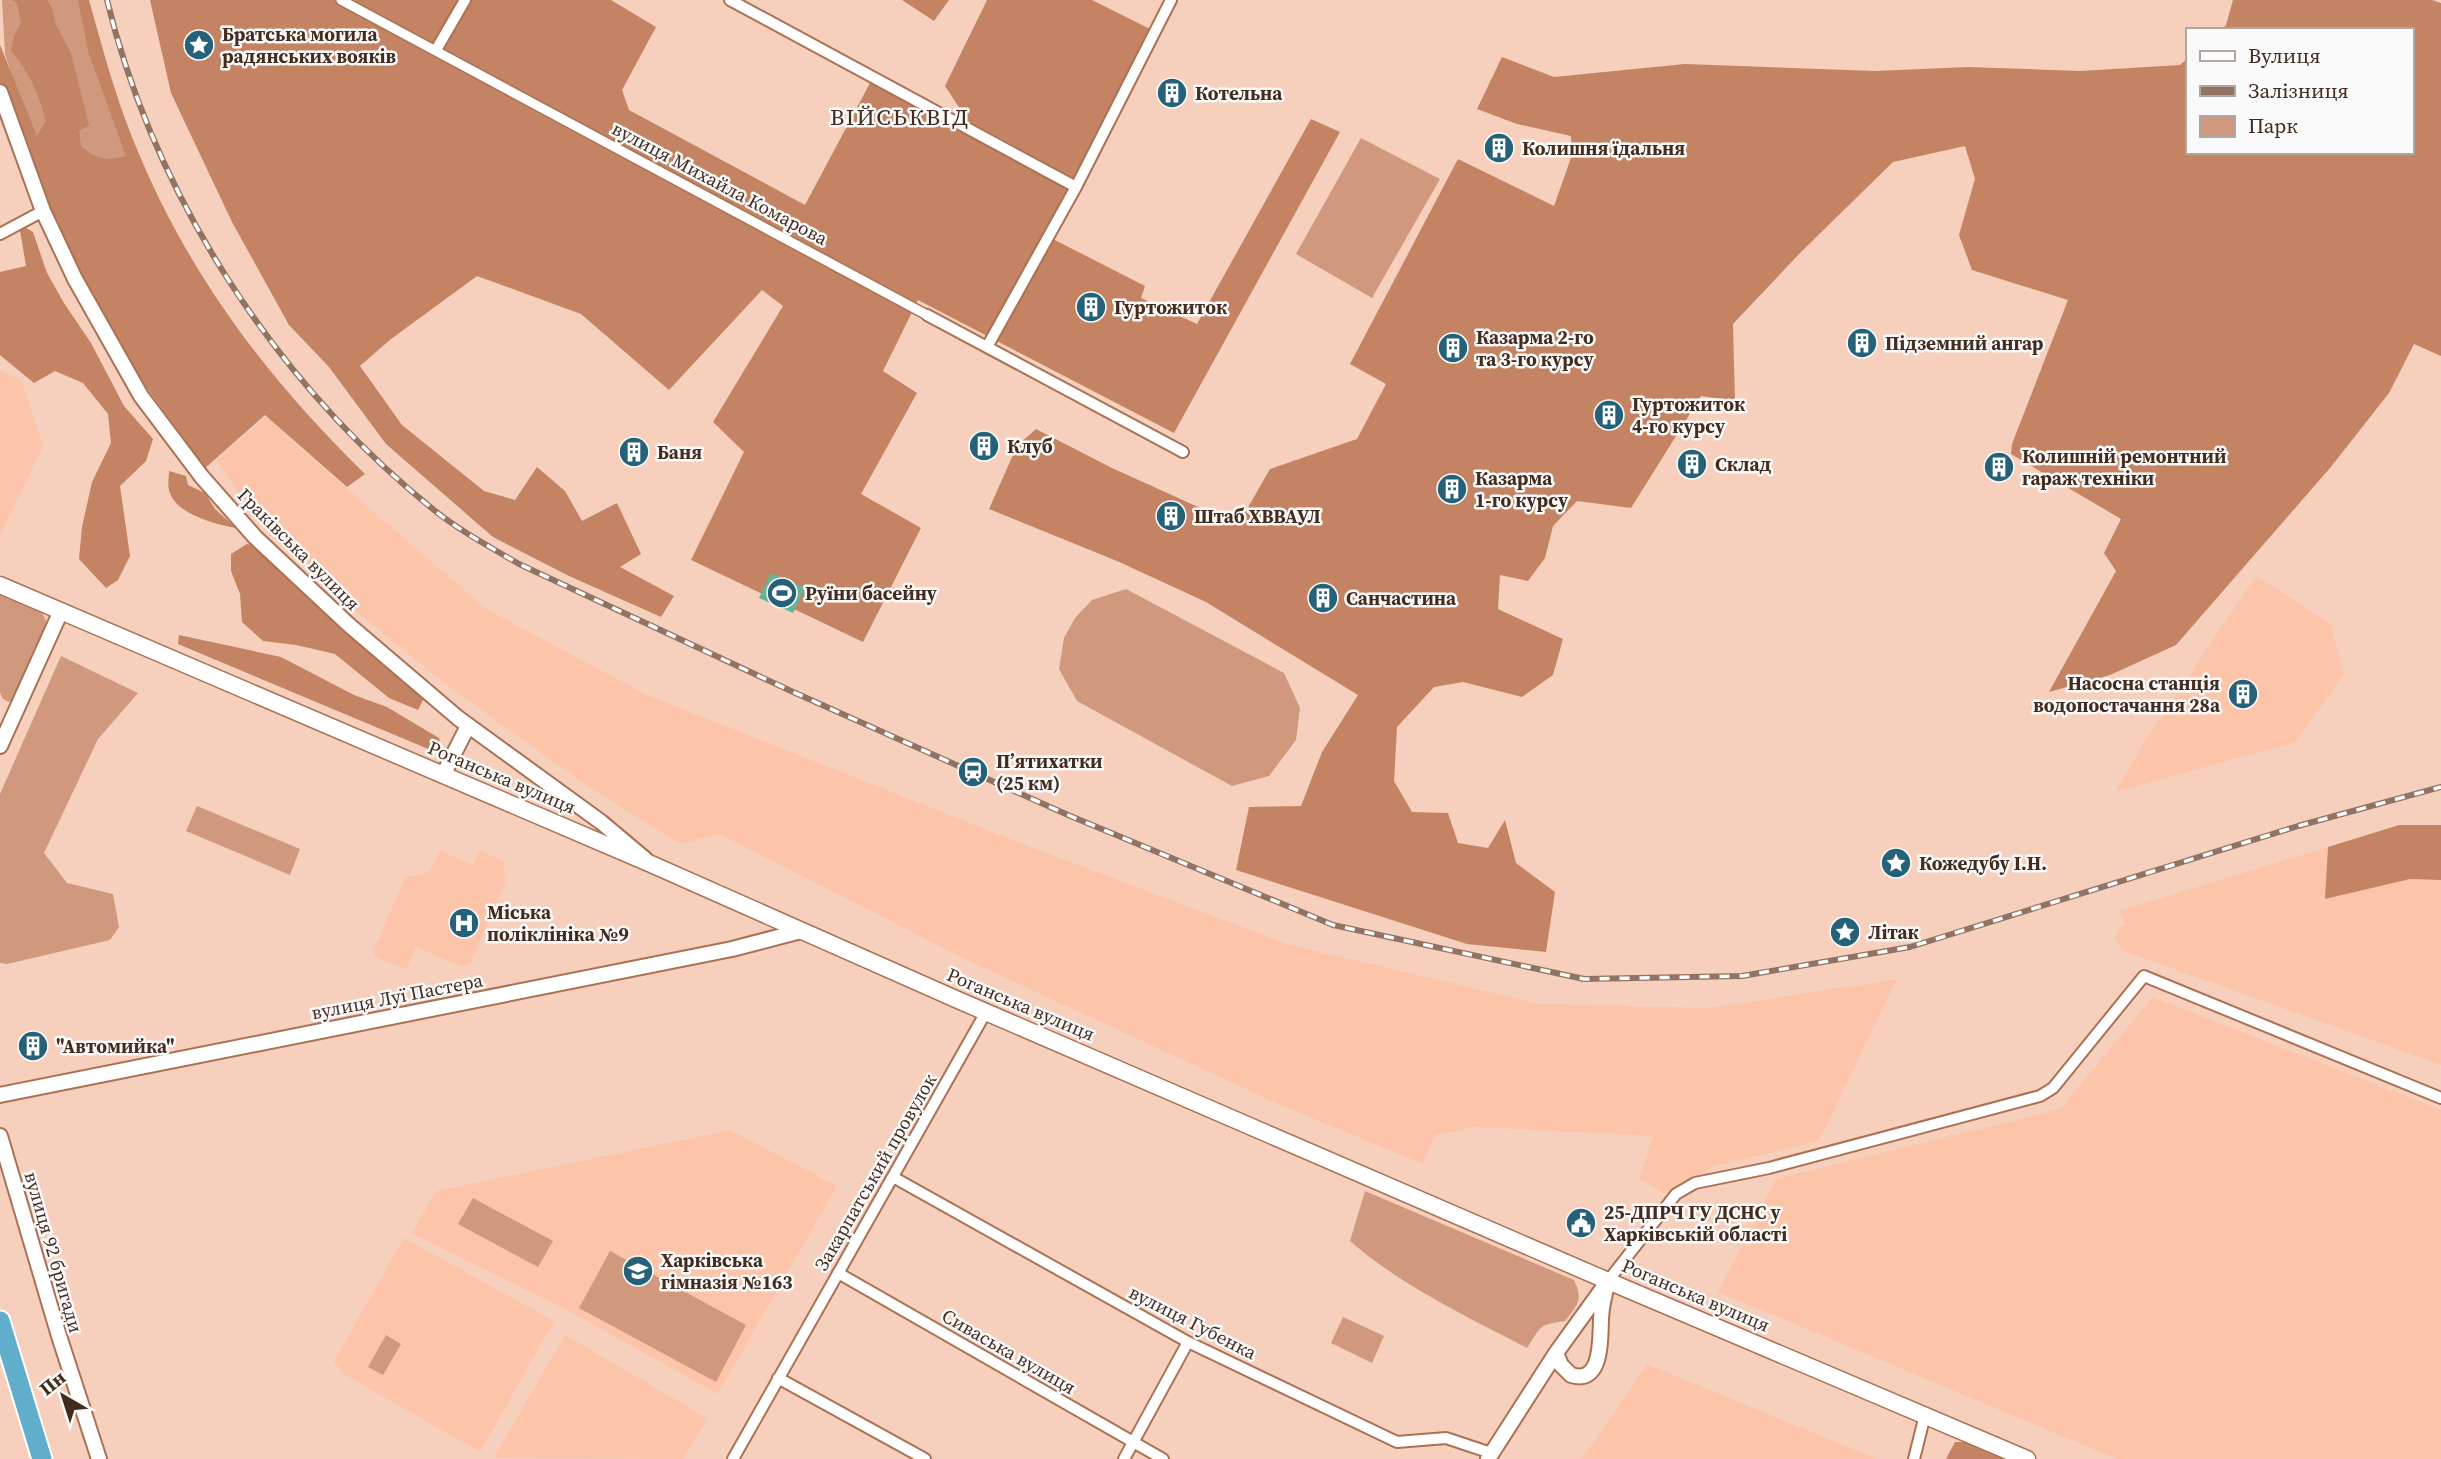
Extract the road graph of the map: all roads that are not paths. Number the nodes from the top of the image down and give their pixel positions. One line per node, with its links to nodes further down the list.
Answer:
1 (341, 0): 5 (street, вулиця Михайла Комарова)
2 (465, 0): 5 (street)
3 (730, 0): 7 (street)
4 (1171, 0): 7 (street)
5 (436, 50): 10 (street, вулиця Михайла Комарова)
6 (0, 92): 8 (street, Граківська вулиця)
7 (1076, 187): 11 (street)
8 (43, 211): 9 (street); 15 (street, Граківська вулиця)
9 (0, 234)
10 (927, 315): 11 (street, вулиця Михайла Комарова)
11 (986, 347): 12 (street, вулиця Михайла Комарова)
12 (1183, 452)
13 (0, 585): 14 (main road, Роганська вулиця)
14 (61, 611): 16 (street); 17 (main road, Роганська вулиця)
15 (468, 726): 17 (street); 18 (street, Граківська вулиця)
16 (0, 746)
17 (443, 775): 18 (main road, Роганська вулиця)
18 (651, 864): 19 (main road, Роганська вулиця)
19 (801, 931): 20 (main road, Роганська вулиця); 21 (street, вулиця Луї Пастера)
20 (986, 1013): 24 (street, Закарпатський провулок); 26 (main road, Роганська вулиця)
21 (0, 1095)
22 (2441, 1098): 26 (street)
23 (0, 1136): 35 (street, вулиця 92 бригади)
24 (892, 1177): 25 (street, Закарпатський провулок); 28 (street, вулиця Губенка)
25 (838, 1273): 30 (street, Закарпатський провулок); 32 (street, Сиваська вулиця)
26 (1608, 1281): 29 (street); 29 (street); 31 (main road, Роганська вулиця)
27 (0, 1321): 34 (highway)
28 (1188, 1342): 32 (street); 33 (street, вулиця Губенка)
29 (1556, 1353): 33 (street)
30 (778, 1378): 36 (street, Закарпатський провулок); 37 (street)
31 (1924, 1415): 40 (street); 41 (main road, Роганська вулиця)
32 (1133, 1442): 38 (street); 39 (street, Сиваська вулиця)
33 (1490, 1456)
34 (42, 1459)
35 (99, 1459)
36 (733, 1459)
37 (925, 1459)
38 (1124, 1459)
39 (1163, 1459)
40 (1914, 1459)
41 (2027, 1459)

